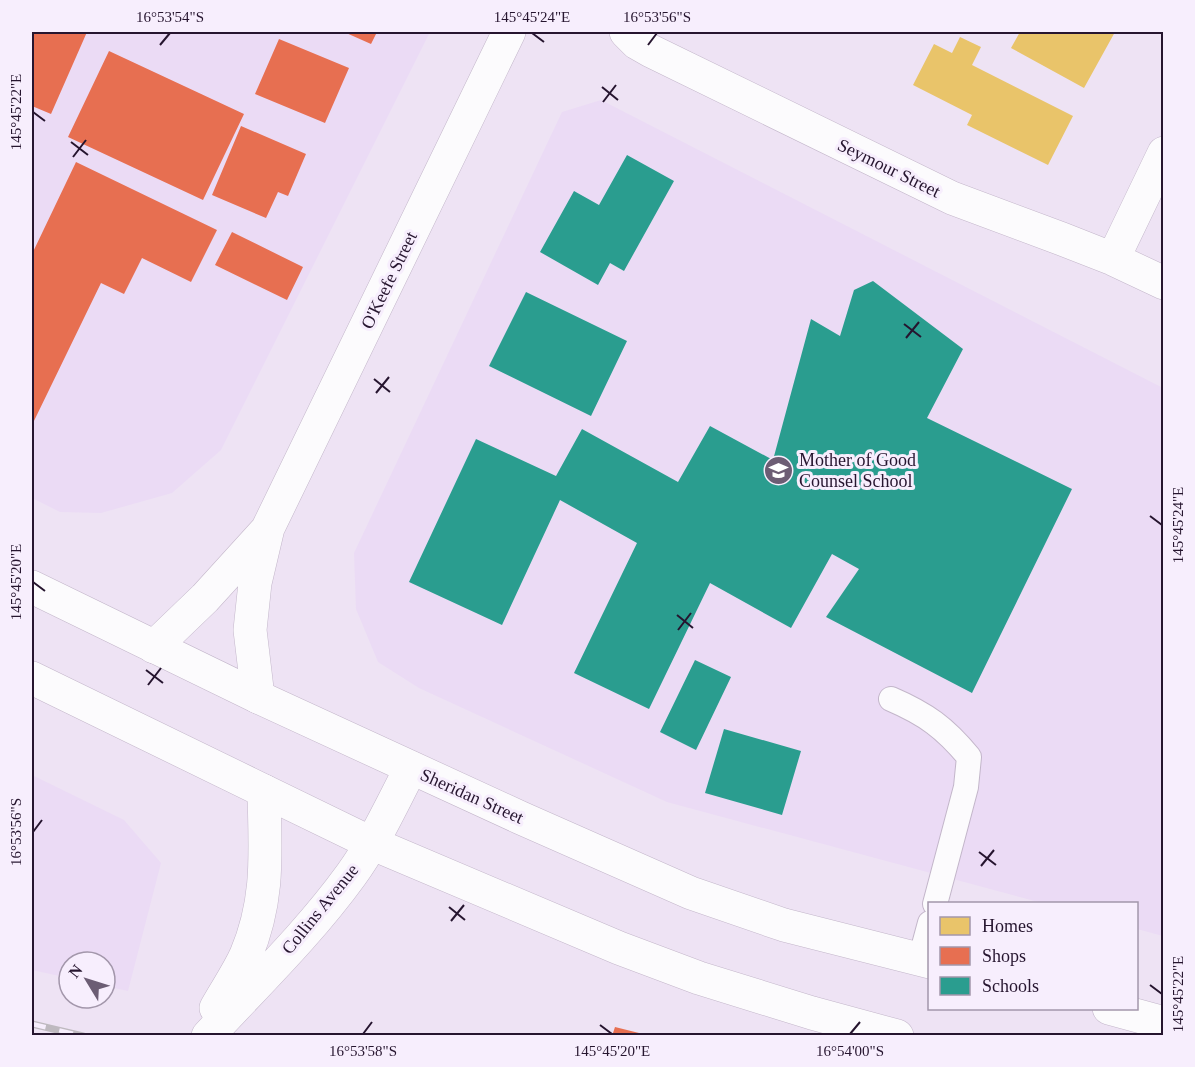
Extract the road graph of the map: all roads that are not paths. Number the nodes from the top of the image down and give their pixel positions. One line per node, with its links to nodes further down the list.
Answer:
1 (509, 32): 6 (main road, O'Keefe Street)
2 (626, 32): 4 (main road, Seymour Street)
3 (1164, 153): 4 (main road)
4 (1113, 259): 5 (main road, Seymour Street)
5 (1164, 283)
6 (268, 528): 8 (main road, O'Keefe Street); 10 (main road, O'Keefe Street)
7 (32, 587): 8 (main road, Sheridan Street)
8 (154, 647): 10 (main road, Sheridan Street)
9 (32, 678): 13 (main road)
10 (258, 697): 12 (main road, Sheridan Street)
11 (891, 699): 15 (lane)
12 (411, 768): 14 (main road, Collins Avenue); 17 (main road, Sheridan Street)
13 (264, 791): 14 (main road); 20 (main road, Collins Avenue)
14 (371, 843): 21 (main road, Collins Avenue); 22 (main road)
15 (934, 902)
16 (928, 938): 17 (lane)
17 (925, 961)
18 (1116, 1010): 19 (main road)
19 (1164, 1023)
20 (201, 1035)
21 (208, 1035)
22 (897, 1035)

